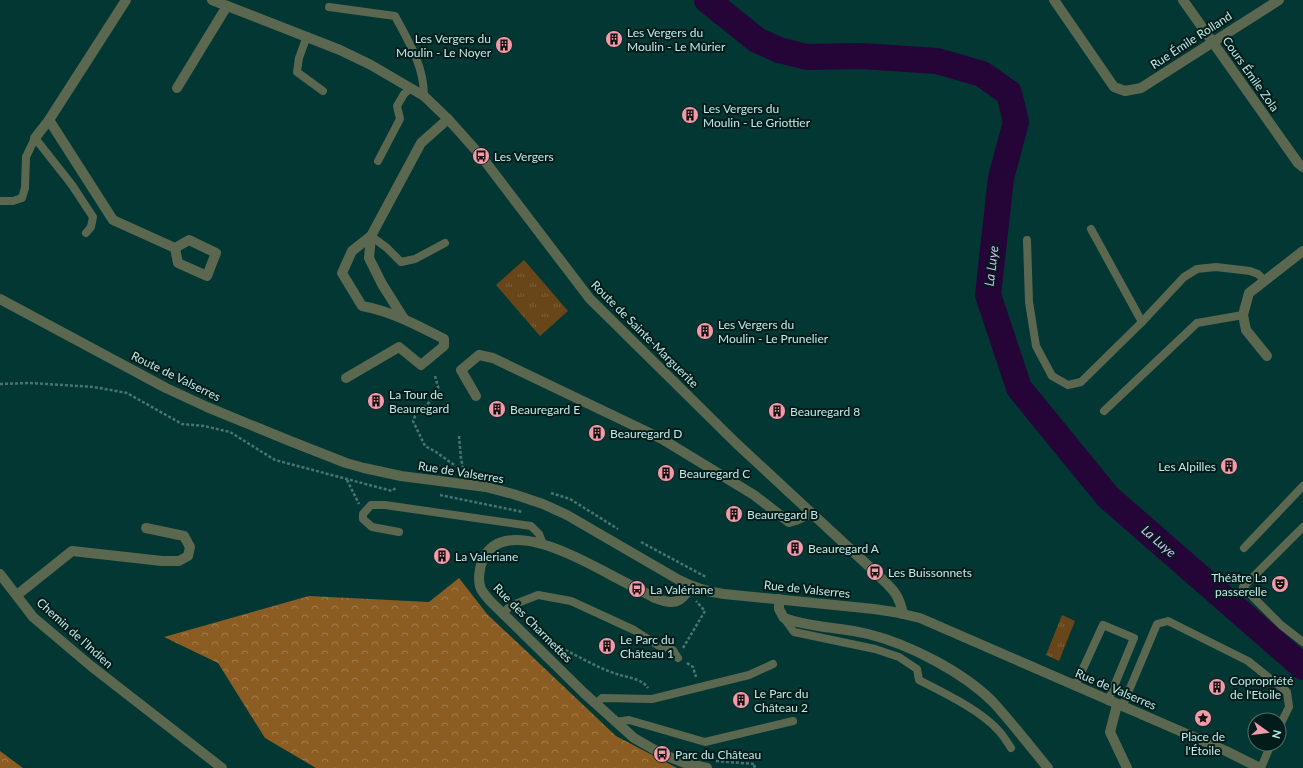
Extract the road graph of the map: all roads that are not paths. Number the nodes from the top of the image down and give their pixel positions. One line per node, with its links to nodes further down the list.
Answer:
1 (126, 0): 15 (street)
2 (212, 0): 6 (street, Route de Sainte-Marguerite)
3 (1054, 0): 9 (street, Rue Émile Rolland)
4 (1183, 0): 9 (street, Cours Émile Zola)
5 (1279, 0): 9 (street, Rue Émile Rolland)
6 (227, 6): 8 (street, Route de Sainte-Marguerite); 10 (street)
7 (329, 7): 13 (lane)
8 (307, 36): 11 (street, Route de Sainte-Marguerite); 12 (lane)
9 (1213, 42): 18 (street, Cours Émile Zola)
10 (177, 88)
11 (411, 88): 13 (street, Route de Sainte-Marguerite); 17 (lane)
12 (323, 91)
13 (424, 96): 14 (street, Route de Sainte-Marguerite)
14 (448, 119): 22 (street); 38 (street, Route de Sainte-Marguerite)
15 (49, 120): 16 (street); 25 (street)
16 (35, 138): 19 (lane); 21 (lane)
17 (378, 161)
18 (1301, 165)
19 (0, 202)
20 (1091, 229): 31 (lane)
21 (86, 233)
22 (371, 236): 24 (lane); 30 (street); 30 (street)
23 (1027, 240): 31 (lane)
24 (445, 242)
25 (175, 248)
26 (1303, 251): 27 (street)
27 (1264, 280): 29 (street); 31 (lane)
28 (0, 300): 36 (street, Route de Valserres)
29 (1243, 315): 32 (street); 35 (lane)
30 (404, 319): 33 (street)
31 (1142, 322)
32 (1267, 356)
33 (346, 378)
34 (476, 396): 38 (street)
35 (1104, 411)
36 (346, 463): 45 (street, Rue de Valserres)
37 (1303, 486): 43 (lane)
38 (811, 513): 49 (street, Route de Sainte-Marguerite)
39 (1303, 527): 51 (lane)
40 (146, 528): 46 (street)
41 (399, 532): 42 (lane)
42 (543, 544): 45 (street, Rue des Charmettes); 48 (street, Rue des Charmettes)
43 (1244, 548)
44 (0, 574): 46 (street, Chemin de l'Indien)
45 (691, 586): 47 (street, Rue de Valserres)
46 (17, 595): 62 (street, Chemin de l'Indien)
47 (779, 599): 49 (street, Rue de Valserres); 50 (street)
48 (504, 614): 52 (lane); 55 (street, Rue des Charmettes)
49 (903, 614): 54 (street, Rue de Valserres)
50 (784, 618): 60 (lane); 64 (street)
51 (1303, 642)
52 (678, 658)
53 (773, 664): 55 (lane)
54 (1075, 686): 56 (street, Rue de Valserres); 56 (lane)
55 (596, 704): 59 (street, Rue des Charmettes)
56 (1116, 704): 57 (lane); 65 (street); 66 (street, Rue de Valserres)
57 (1286, 712)
58 (793, 721): 59 (lane)
59 (615, 722): 63 (street, Rue des Charmettes)
60 (1011, 748)
61 (1268, 752): 66 (lane)
62 (222, 768)
63 (707, 768)
64 (1048, 768)
65 (1127, 768)
66 (1261, 768)

